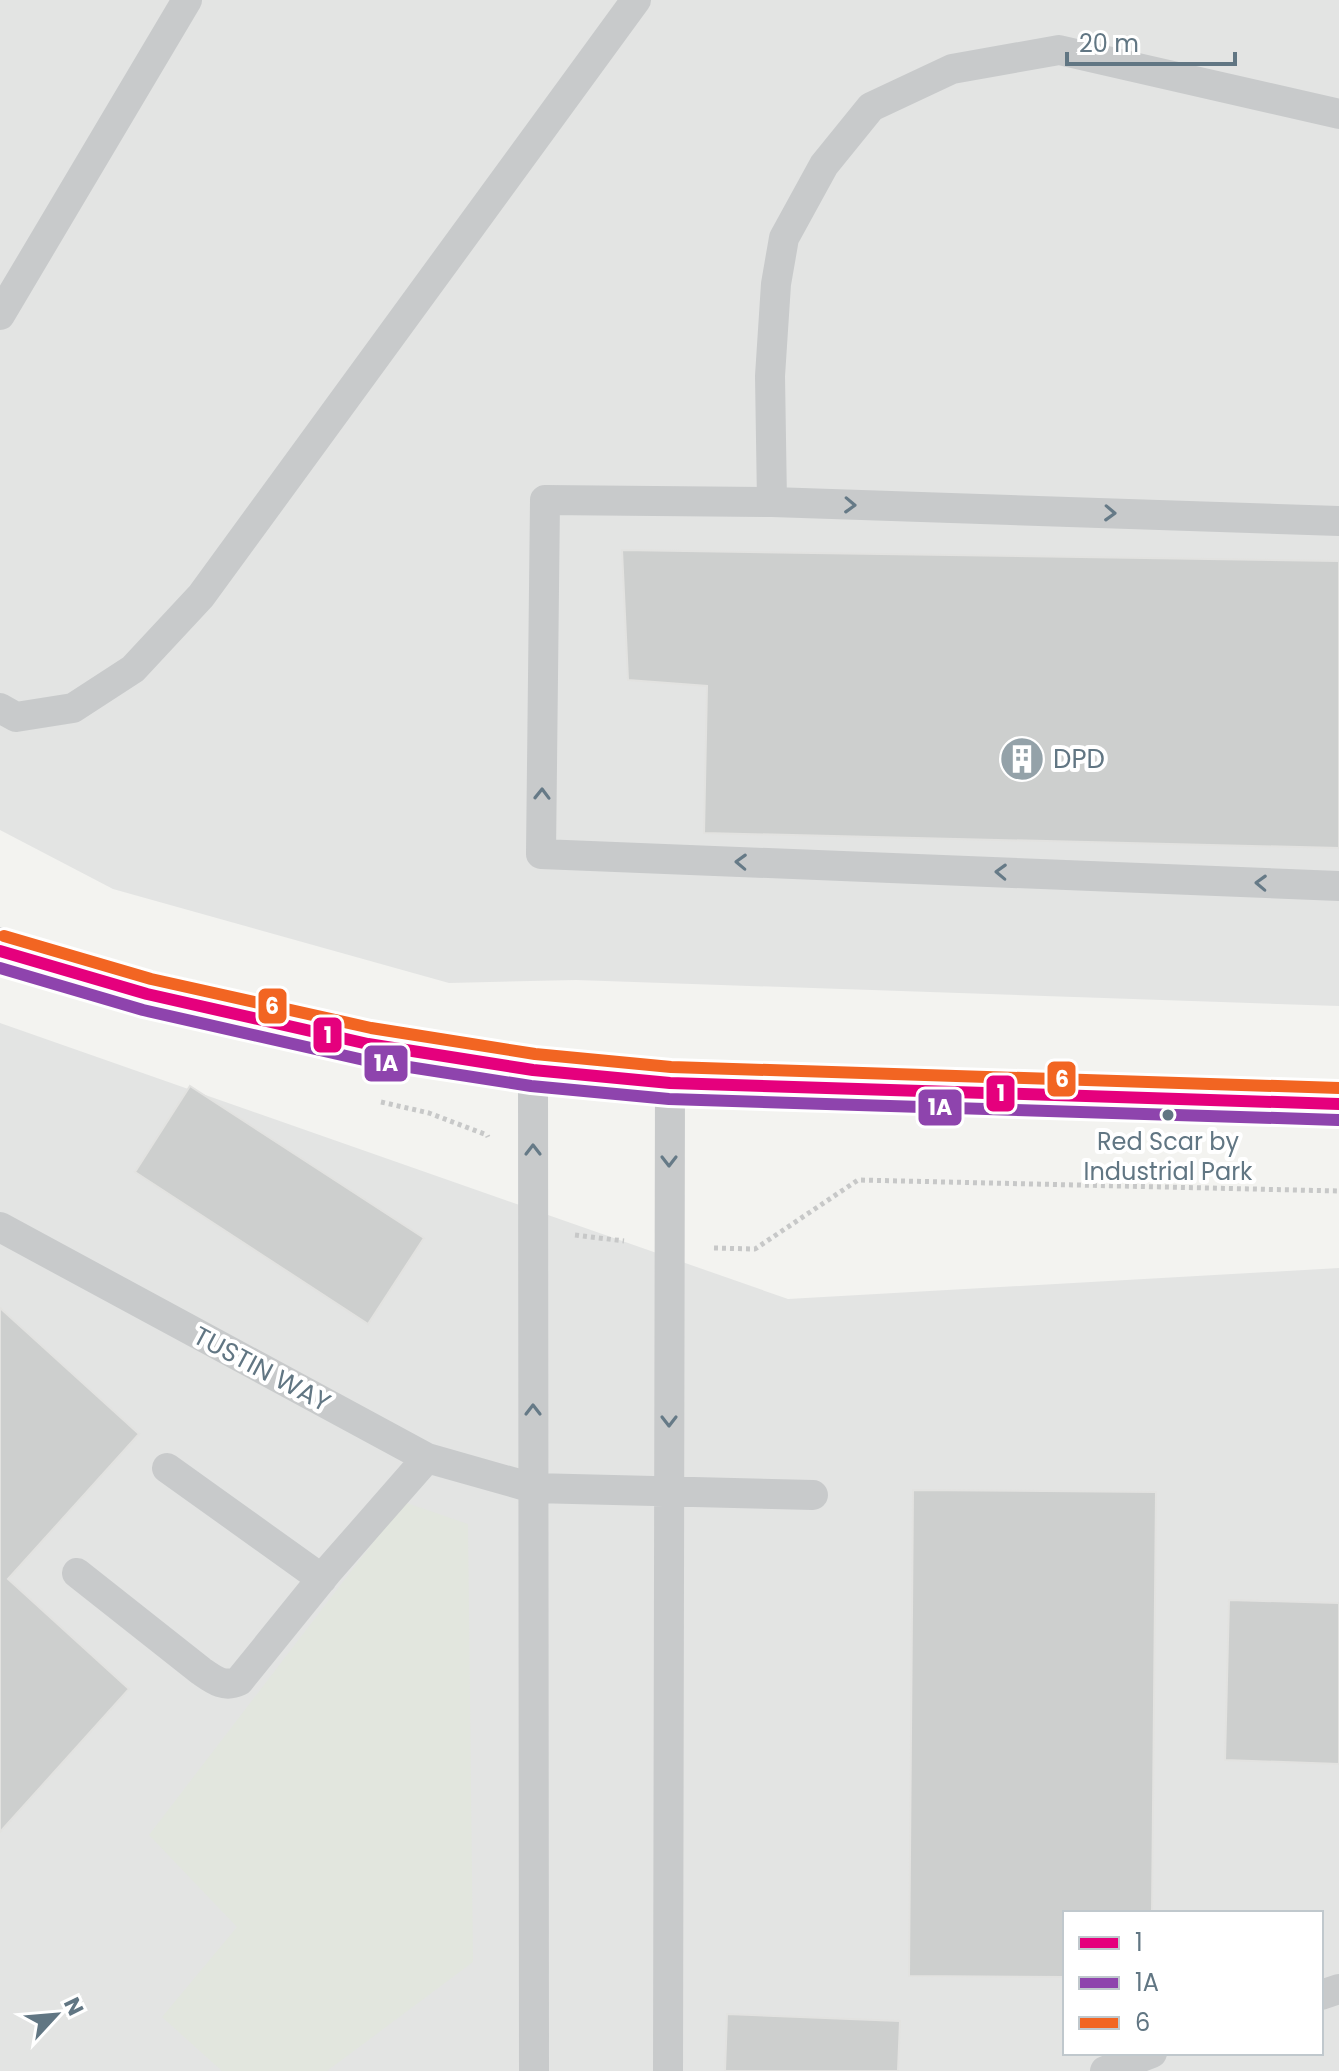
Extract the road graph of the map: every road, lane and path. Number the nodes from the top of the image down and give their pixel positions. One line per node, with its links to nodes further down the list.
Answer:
1 (187, 0): 4 (lane)
2 (636, 0): 7 (lane)
3 (1339, 114): 5 (lane)
4 (0, 315)
5 (772, 502): 6 (lane, one-way to 6); 8 (lane, one-way to 5)
6 (1339, 521)
7 (0, 708)
8 (1339, 886)
9 (0, 951): 10 (main road)
10 (533, 1070): 11 (main road); 16 (lane, one-way to 10)
11 (670, 1083): 12 (main road); 17 (lane, one-way to 17)
12 (1339, 1104)
13 (0, 1227): 14 (lane, TUSTIN WAY)
14 (427, 1458): 16 (lane, TUSTIN WAY); 20 (lane)
15 (167, 1468): 20 (lane)
16 (533, 1488): 17 (lane, TUSTIN WAY); 22 (lane)
17 (669, 1491): 18 (lane, TUSTIN WAY); 23 (lane)
18 (813, 1495)
19 (77, 1573): 20 (lane)
20 (322, 1579)
21 (1147, 2055): 24 (lane)
22 (534, 2071)
23 (668, 2071)
24 (1105, 2071)

